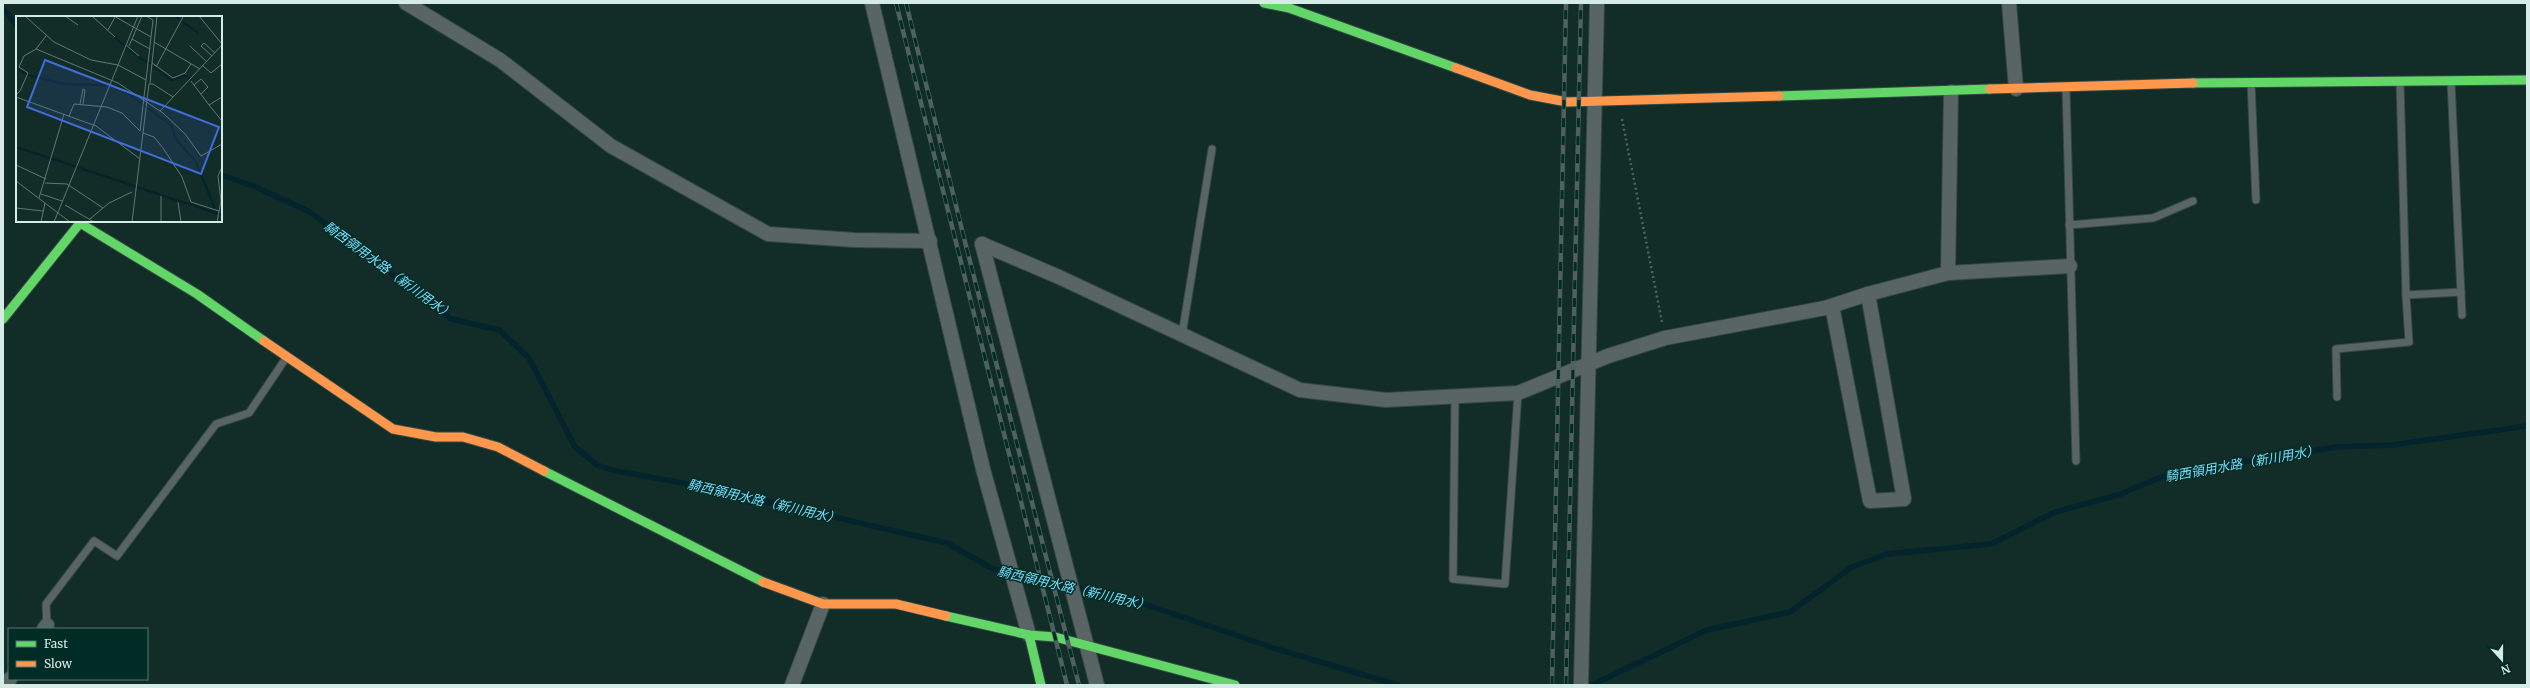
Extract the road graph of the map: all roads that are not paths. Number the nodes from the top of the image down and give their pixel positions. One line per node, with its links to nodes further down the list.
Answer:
1 (406, 3): 18 (street)
2 (872, 3): 18 (street)
3 (1264, 3): 13 (street)
4 (1597, 3): 13 (street)
5 (2009, 3): 11 (street)
6 (2400, 80): 8 (street); 9 (street); 23 (lane)
7 (2527, 80): 9 (street)
8 (2251, 81): 10 (street); 15 (lane)
9 (2450, 82): 21 (lane)
10 (2066, 88): 11 (street); 17 (lane)
11 (2016, 89): 12 (street)
12 (1951, 92): 13 (street); 20 (street)
13 (1595, 99): 29 (street)
14 (1212, 149): 27 (lane)
15 (2256, 200)
16 (2193, 201): 17 (lane)
17 (2069, 225): 19 (lane)
18 (930, 241): 36 (street)
19 (2070, 266): 20 (street); 33 (lane)
20 (1948, 273): 22 (street)
21 (2461, 292): 23 (lane); 25 (lane)
22 (1868, 294): 24 (street); 24 (street)
23 (2406, 295): 32 (lane)
24 (1832, 306): 29 (street)
25 (2462, 315)
26 (3, 319): 28 (street)
27 (1182, 335): 31 (street); 37 (street)
28 (287, 356): 34 (street); 35 (lane)
29 (1588, 364): 30 (street); 38 (street)
30 (1518, 393): 31 (street); 31 (lane)
31 (1455, 396)
32 (2337, 396)
33 (2076, 461)
34 (823, 604): 36 (street); 39 (street)
35 (46, 627)
36 (1029, 635): 37 (street); 40 (street)
37 (1088, 646): 41 (street); 42 (street)
38 (1581, 681)
39 (792, 685)
40 (1041, 685)
41 (1098, 685)
42 (1235, 685)

